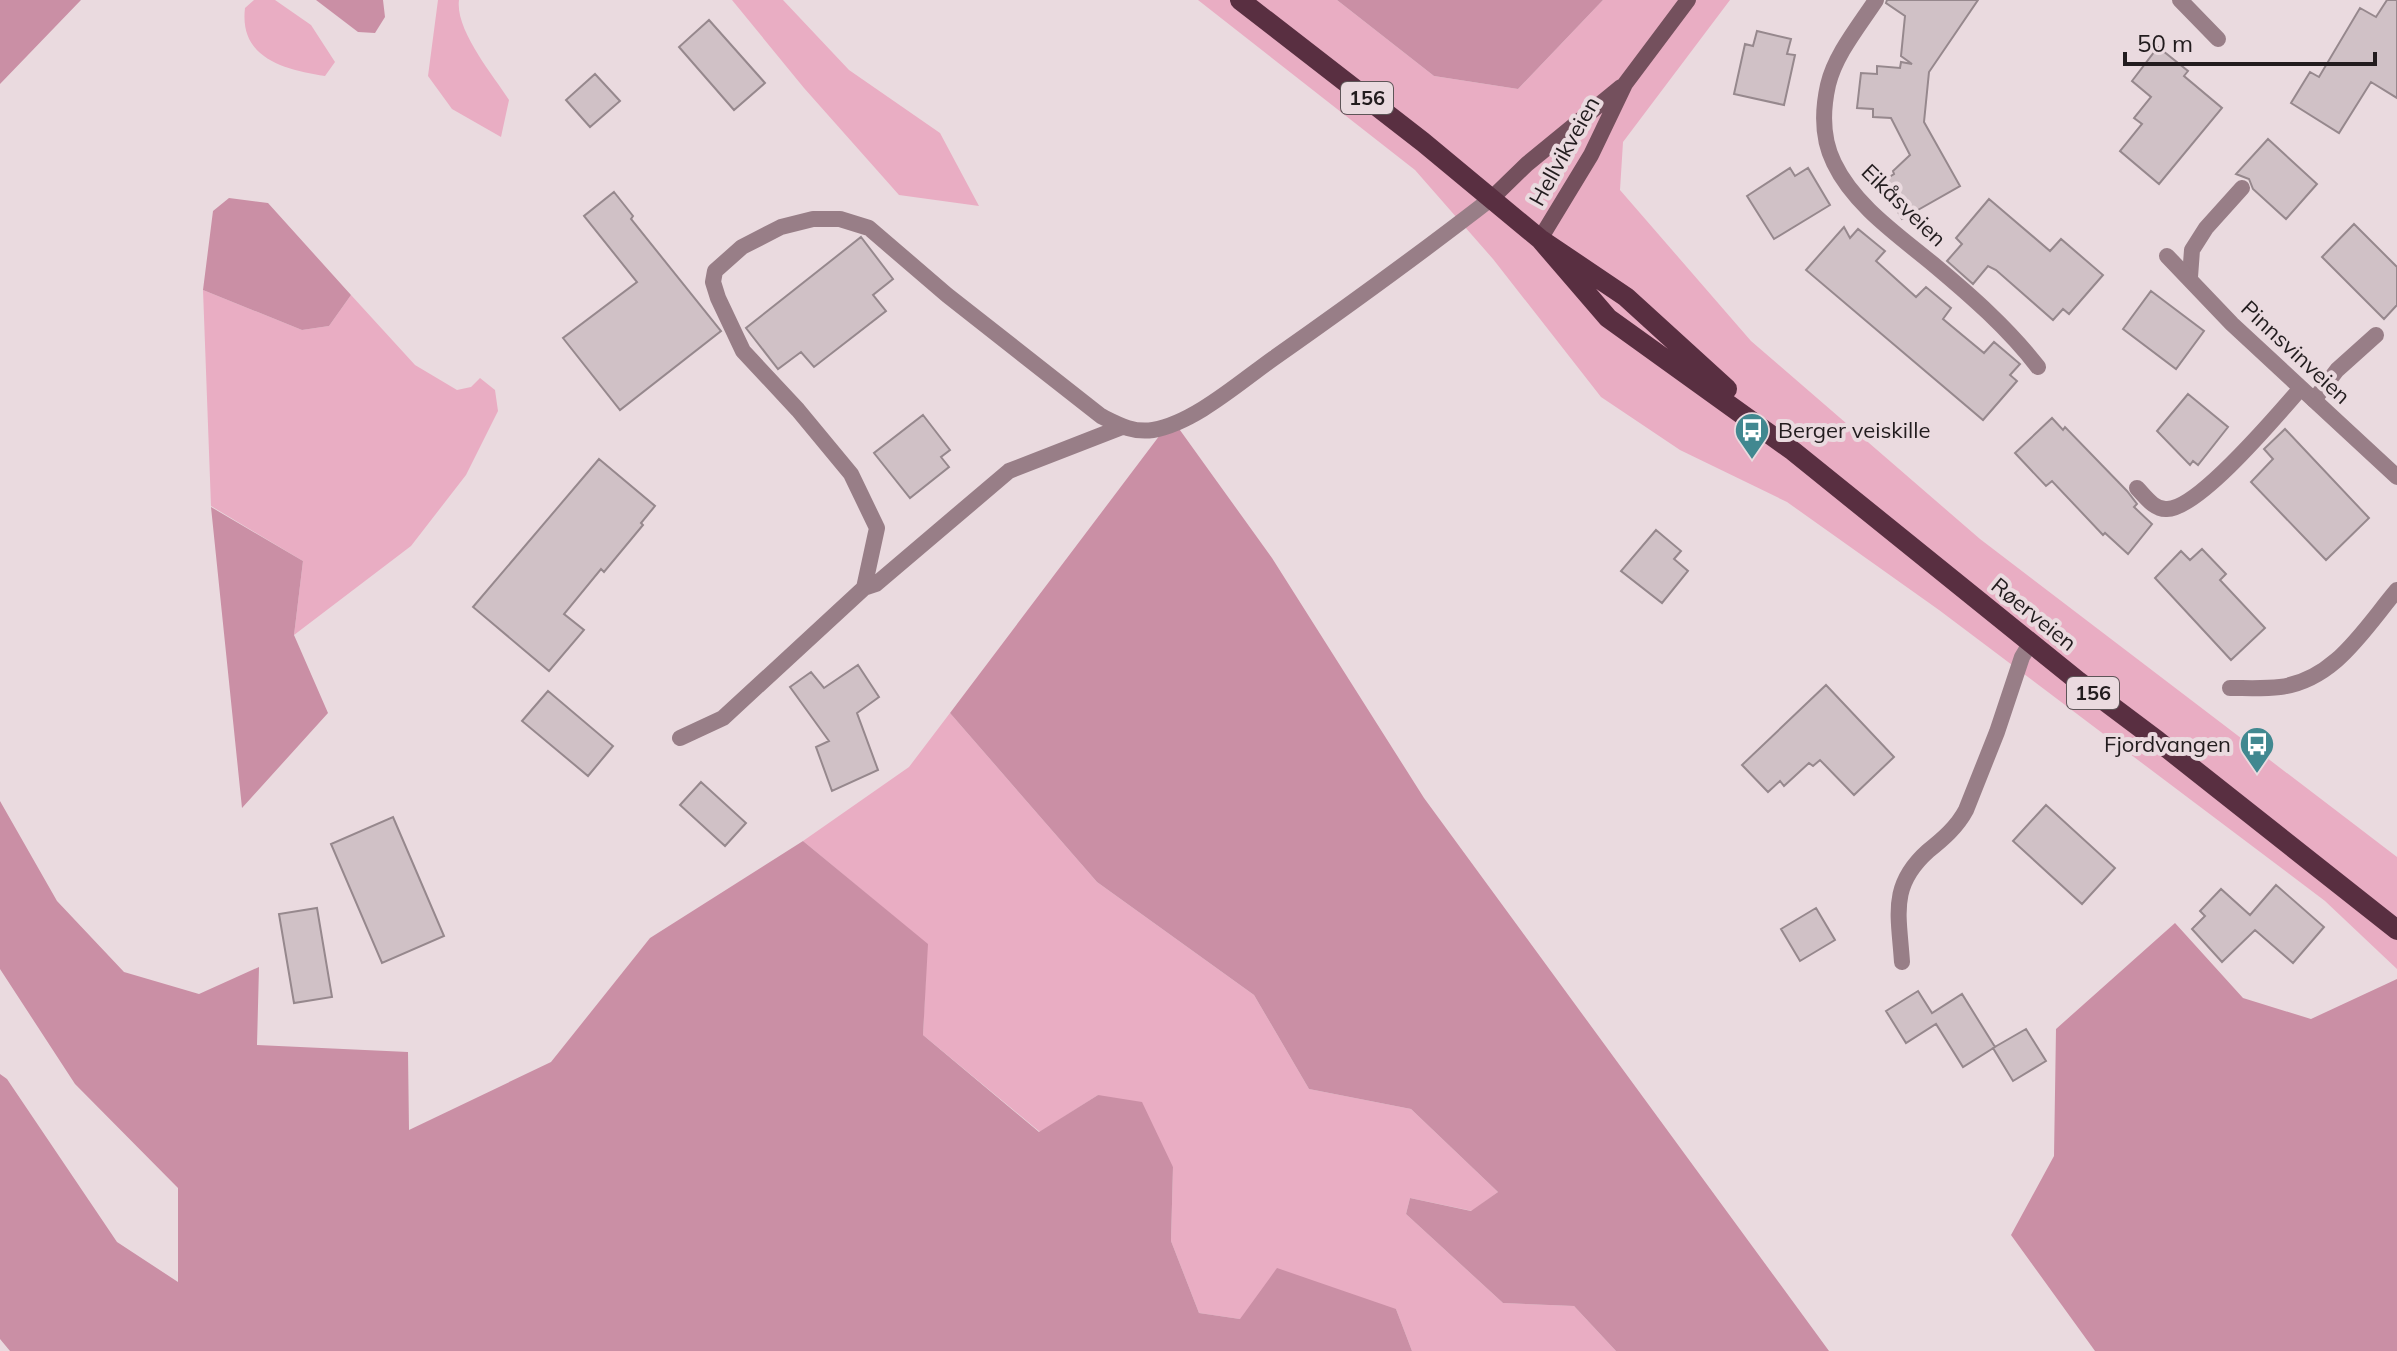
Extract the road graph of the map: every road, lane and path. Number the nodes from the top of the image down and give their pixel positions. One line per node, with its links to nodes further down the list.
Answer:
1 (1240, 0): 8 (main road, 156)
2 (1688, 0): 6 (main road, Hellvikveien)
3 (1876, 0): 13 (street, Eikåsveien)
4 (2180, 0): 5 (street)
5 (2218, 39)
6 (1625, 84): 8 (main road, Hellvikveien); 9 (main road, Hellvikveien)
7 (2242, 188): 11 (street)
8 (1492, 198): 9 (main road, Røerveien / 156); 15 (street)
9 (1540, 239): 20 (main road, Røerveien / 156)
10 (2167, 256): 11 (street, Pinnsvinveien)
11 (2190, 277): 14 (street, Pinnsvinveien)
12 (2376, 335): 14 (street)
13 (2038, 367)
14 (2308, 394): 16 (street, Pinnsvinveien); 17 (street)
15 (1122, 427): 18 (street); 18 (street)
16 (2397, 477)
17 (2137, 488)
18 (864, 588): 22 (street)
19 (2397, 590): 21 (street)
20 (2031, 642): 23 (main road, Røerveien / 156); 24 (street)
21 (2230, 688)
22 (680, 738)
23 (2397, 930)
24 (1902, 962)

